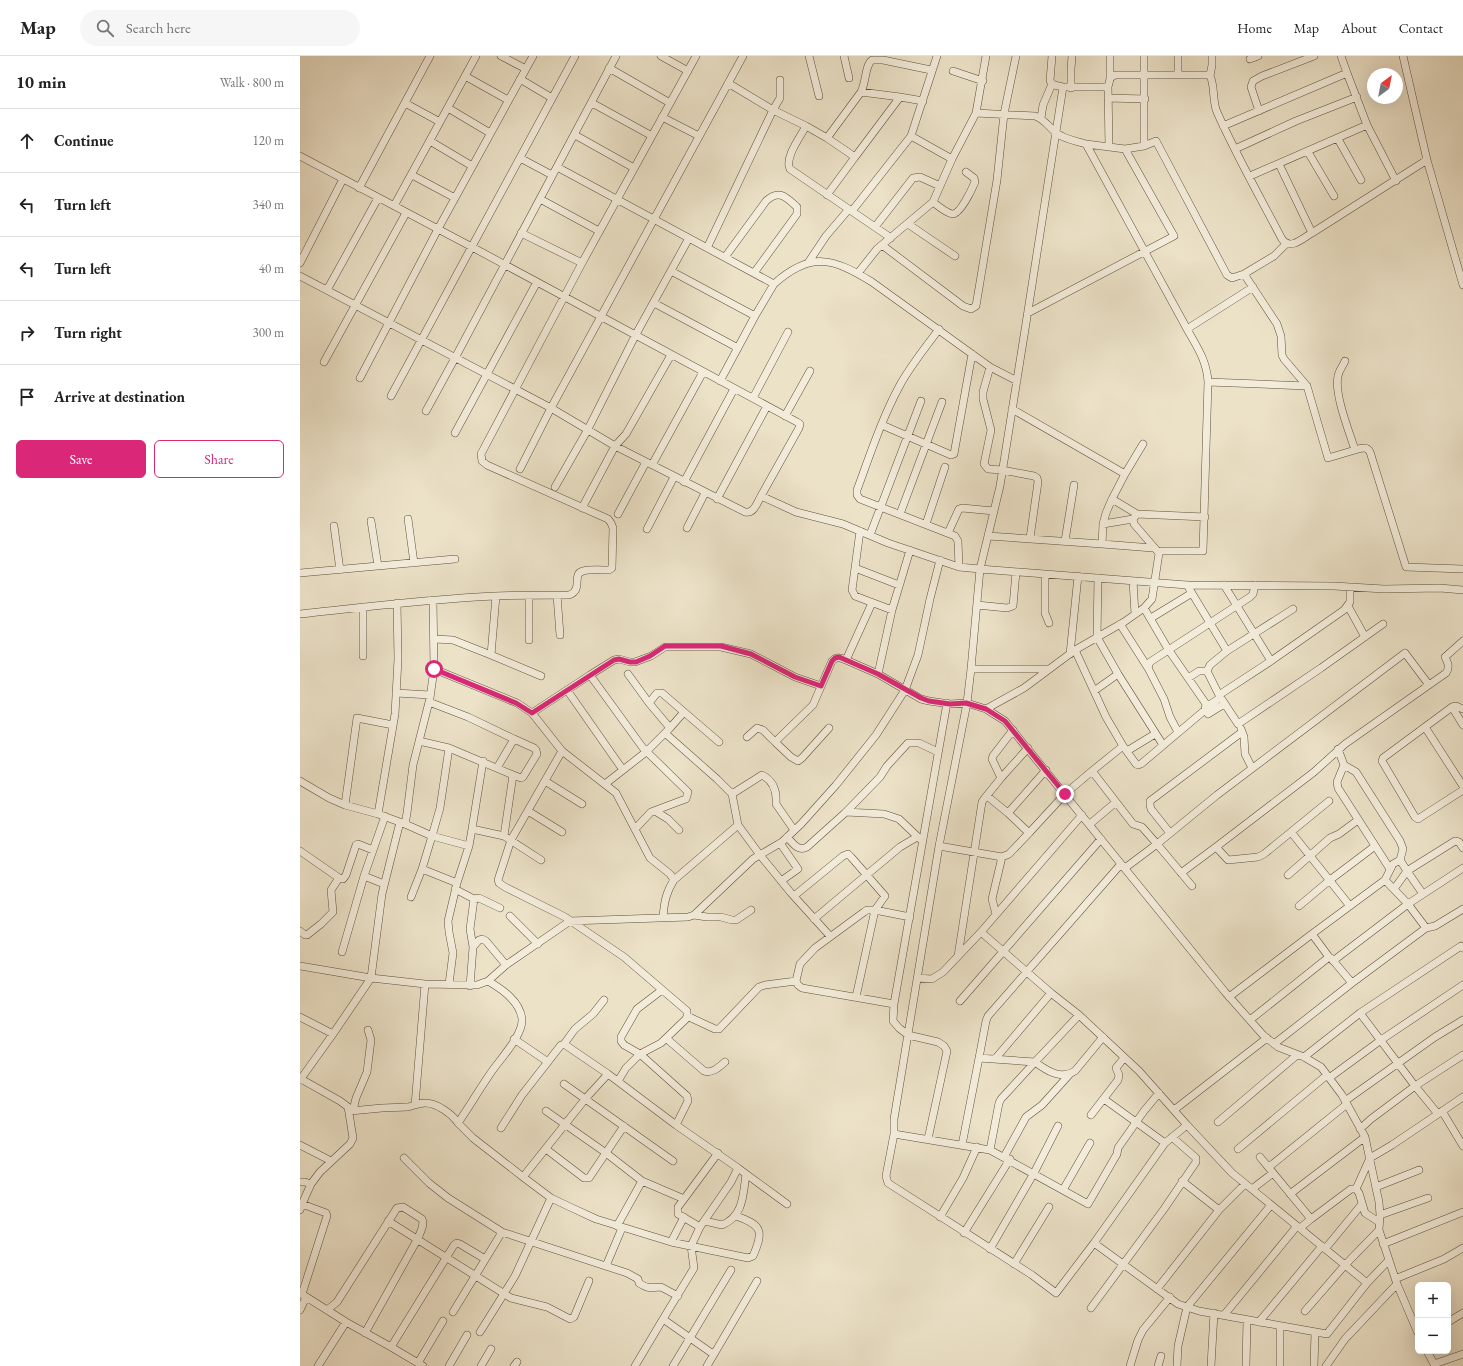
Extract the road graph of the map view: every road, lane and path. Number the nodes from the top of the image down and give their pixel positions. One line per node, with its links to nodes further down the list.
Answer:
1 (430, 56): 55 (street)
2 (476, 56): 34 (street)
3 (501, 56): 27 (street)
4 (533, 56): 27 (street)
5 (575, 56): 50 (street)
6 (616, 56): 26 (street)
7 (661, 56): 28 (street)
8 (696, 56): 28 (street)
9 (743, 56): 41 (street)
10 (809, 56): 47 (street)
11 (844, 56): 36 (street)
12 (937, 56): 29 (street)
13 (986, 56): 40 (street)
14 (1016, 56): 62 (street)
15 (1052, 56): 42 (street)
16 (1072, 56): 45 (street)
17 (1110, 56): 37 (street)
18 (1144, 56): 32 (street)
19 (1178, 56): 33 (street)
20 (1212, 56): 35 (street)
21 (1258, 56): 25 (street)
22 (1314, 56): 60 (street)
23 (1341, 56): 31 (street)
24 (1403, 56): 88 (street)
25 (1250, 59)
26 (609, 68): 56 (street); 57 (street)
27 (526, 69): 38 (street)
28 (688, 70): 57 (street)
29 (931, 70): 46 (street); 54 (street)
30 (953, 71): 40 (street)
31 (1347, 72): 49 (street); 60 (street)
32 (1145, 75): 33 (street); 37 (street); 52 (street)
33 (1178, 75): 35 (street)
34 (465, 76): 53 (street); 58 (street)
35 (1210, 76): 68 (street)
36 (849, 78)
37 (1110, 78): 43 (street)
38 (520, 79): 50 (street); 53 (street)
39 (780, 80): 59 (street)
40 (983, 80): 61 (street)
41 (728, 83): 59 (street); 73 (street)
42 (1052, 84): 44 (street); 64 (street)
43 (1108, 86): 45 (street); 51 (street)
44 (1063, 87): 45 (street); 70 (street)
45 (1072, 88)
46 (861, 92): 48 (street); 75 (street)
47 (819, 96)
48 (900, 97): 54 (street); 85 (street)
49 (1357, 97): 66 (street); 82 (street)
50 (552, 98): 86 (street)
51 (1108, 98): 52 (street); 80 (street)
52 (1144, 99): 79 (street)
53 (508, 100): 69 (street)
54 (923, 101): 74 (street)
55 (405, 103): 65 (street); 101 (street)
56 (592, 103): 71 (street); 72 (street)
57 (670, 103): 63 (street)
58 (448, 108): 65 (street); 69 (street)
59 (773, 110): 67 (street); 124 (street)
60 (1259, 111): 68 (street)
61 (976, 113): 62 (street); 87 (street)
62 (1004, 114): 64 (street); 122 (street)
63 (662, 117): 72 (street); 73 (street)
64 (1041, 118): 70 (street)
65 (440, 122): 77 (street)
66 (1367, 125): 76 (street); 99 (street)
67 (806, 126): 75 (street); 102 (street)
68 (1223, 126): 82 (street)
69 (490, 133): 90 (street)
70 (1055, 133): 78 (street); 145 (street)
71 (575, 135): 91 (street); 92 (street)
72 (652, 136): 92 (street)
73 (699, 136): 112 (street)
74 (911, 136): 87 (street); 110 (street)
75 (827, 138): 85 (street)
76 (1338, 139): 83 (street); 98 (street)
77 (430, 141): 90 (street); 94 (street)
78 (1086, 144): 80 (street); 125 (street)
79 (1144, 146): 81 (street); 135 (street)
80 (1109, 147): 81 (street)
81 (1125, 149): 125 (street)
82 (1235, 149): 96 (street)
83 (1308, 152): 89 (street); 103 (street)
84 (300, 156): 97 (street)
85 (855, 157): 102 (street)
86 (520, 158): 95 (street); 123 (street)
87 (952, 159): 100 (street)
88 (1427, 160): 99 (street); 139 (street)
89 (1279, 164): 96 (street); 118 (street)
90 (472, 166): 105 (street)
91 (557, 167): 95 (street); 107 (street)
92 (634, 168): 107 (street)
93 (966, 172): 108 (street)
94 (412, 175): 105 (street); 109 (street)
95 (552, 175): 106 (street)
96 (1250, 176): 121 (street)
97 (343, 179): 101 (street); 128 (street)
98 (1361, 180)
99 (1396, 180): 118 (street)
100 (940, 186): 108 (street); 114 (street)
101 (359, 188): 104 (street)
102 (827, 195): 110 (street)
103 (1334, 196)
104 (378, 198): 109 (street); 141 (street)
105 (455, 198): 115 (street)
106 (540, 199): 116 (street); 117 (street)
107 (617, 199): 112 (street); 116 (street)
108 (933, 202): 113 (street)
109 (394, 206): 111 (street)
110 (851, 210): 114 (street); 130 (street)
111 (406, 213): 115 (street); 144 (street)
112 (654, 219): 119 (street); 146 (street)
113 (908, 224): 120 (street); 126 (street)
114 (875, 227): 120 (street)
115 (438, 229): 123 (street); 148 (street)
116 (599, 231): 129 (street)
117 (522, 233): 129 (street); 131 (street)
118 (1312, 233): 121 (street)
119 (689, 238): 124 (street); 132 (street)
120 (892, 238): 122 (street)
121 (1286, 244): 135 (street)
122 (882, 245): 134 (street)
123 (472, 247): 131 (street); 153 (street)
124 (707, 248): 127 (street)
125 (1144, 252): 145 (street); 150 (street)
126 (955, 256)
127 (725, 257): 133 (street); 133 (street)
128 (300, 263)
129 (582, 263): 142 (street)
130 (808, 263): 134 (street); 138 (street)
131 (504, 265): 137 (street); 157 (street)
132 (671, 271): 143 (street); 147 (street)
133 (754, 273): 138 (street)
134 (858, 273): 149 (street)
135 (1244, 274): 140 (street)
136 (300, 276): 141 (street)
137 (537, 282): 142 (street); 163 (street)
138 (774, 284): 147 (street)
139 (1463, 285)
140 (1253, 287): 150 (street); 168 (street)
141 (327, 290): 144 (street)
142 (564, 297): 146 (street); 170 (street)
143 (654, 303): 152 (street); 154 (street)
144 (355, 305): 148 (street); 159 (street)
145 (1028, 313): 166 (street)
146 (600, 316): 152 (street); 176 (street)
147 (755, 316): 154 (street)
148 (389, 323): 153 (street); 164 (street)
149 (939, 329): 155 (street); 180 (street)
150 (1187, 329): 167 (street)
151 (788, 332): 172 (street)
152 (635, 336): 156 (street); 181 (street)
153 (422, 340): 157 (street); 171 (street)
154 (738, 348): 165 (street)
155 (972, 354): 160 (street); 185 (street)
156 (671, 355): 162 (street); 186 (street)
157 (455, 358): 163 (street); 178 (street)
158 (1345, 361): 187 (street)
159 (324, 362)
160 (990, 367): 166 (street); 191 (street)
161 (810, 371): 179 (street)
162 (703, 372): 165 (street); 188 (street)
163 (488, 375): 170 (street); 182 (street)
164 (360, 378)
165 (720, 381): 169 (street)
166 (1017, 381): 177 (street)
167 (1208, 382): 168 (street); 207 (street)
168 (1307, 386): 187 (street)
169 (734, 389): 172 (street); 194 (street)
170 (515, 390): 176 (street); 202 (street)
171 (391, 396)
172 (753, 398): 175 (street)
173 (921, 400): 183 (street)
174 (942, 402): 185 (street)
175 (767, 406): 179 (street); 199 (street)
176 (551, 408): 181 (street); 190 (street)
177 (1012, 409): 191 (street); 192 (street)
178 (426, 411)
179 (786, 416): 198 (street)
180 (882, 425): 183 (street); 201 (street)
181 (587, 431): 186 (street); 196 (street)
182 (455, 434)
183 (908, 437): 185 (street); 201 (street)
184 (1143, 444): 192 (street)
185 (926, 445): 205 (street)
186 (615, 446): 188 (street); 202 (street)
187 (1355, 450): 231 (street)
188 (649, 464): 193 (street); 204 (street)
189 (944, 467): 210 (street)
190 (520, 469)
191 (1002, 470): 203 (street); 219 (street)
192 (1125, 474): 200 (street)
193 (674, 477): 194 (street); 214 (street)
194 (684, 482): 197 (street)
195 (1074, 485): 220 (street)
196 (555, 487)
197 (705, 493): 199 (street); 213 (street)
198 (761, 496): 199 (street); 215 (street)
199 (717, 499)
200 (1112, 499): 206 (street); 211 (street)
201 (880, 507): 205 (street); 217 (street)
202 (582, 508): 247 (street)
203 (994, 511): 216 (street); 218 (street)
204 (618, 514)
205 (900, 514): 210 (street)
206 (1135, 517): 207 (street); 211 (street); 223 (street)
207 (1205, 517): 223 (street)
208 (408, 519): 226 (street)
209 (371, 521): 227 (street)
210 (926, 524): 216 (street)
211 (1103, 524): 221 (street)
212 (334, 526): 232 (street)
213 (687, 528)
214 (647, 529)
215 (860, 531): 217 (street); 229 (street)
216 (948, 533): 228 (street)
217 (870, 535): 222 (street)
218 (988, 536): 219 (street); 230 (street)
219 (1030, 538): 220 (street)
220 (1065, 541): 221 (street)
221 (1102, 544): 223 (street)
222 (910, 550): 225 (street); 240 (street)
223 (1156, 551): 239 (street)
224 (455, 559): 226 (street)
225 (940, 560): 228 (street); 295 (street)
226 (414, 563): 227 (street)
227 (378, 566): 232 (street)
228 (959, 566): 230 (street)
229 (855, 568): 240 (street); 252 (street)
230 (980, 569): 233 (street); 253 (street)
231 (1463, 569)
232 (340, 570): 234 (street)
233 (1016, 572): 235 (street); 253 (street)
234 (300, 573)
235 (1045, 574): 236 (street); 263 (street)
236 (1078, 576): 237 (street); 276 (street)
237 (1098, 578): 238 (street); 270 (street)
238 (1133, 580): 239 (street); 261 (street)
239 (1154, 582): 241 (street); 257 (street)
240 (899, 585): 259 (street)
241 (1187, 585): 242 (street); 246 (street)
242 (1224, 585): 243 (street); 254 (street)
243 (1255, 585): 244 (street); 254 (street)
244 (1350, 587): 245 (street); 255 (street)
245 (1463, 590)
246 (1192, 593): 262 (street); 264 (street)
247 (557, 595): 249 (street); 267 (street)
248 (496, 596): 249 (street); 250 (street); 277 (street)
249 (529, 596): 272 (street)
250 (433, 600): 251 (street); 271 (street)
251 (397, 603): 256 (street); 297 (street)
252 (872, 603): 259 (street); 279 (street)
253 (977, 605): 283 (street)
254 (1237, 606): 264 (street); 268 (street)
255 (1348, 606): 269 (street); 280 (street)
256 (363, 607): 260 (street); 278 (street)
257 (1144, 608): 261 (street); 262 (street)
258 (1293, 609): 268 (street)
259 (892, 610): 287 (street)
260 (300, 614)
261 (1135, 614): 265 (street)
262 (1151, 618): 274 (street)
263 (1049, 623)
264 (1210, 623): 274 (street); 275 (street)
265 (1120, 624): 270 (street); 281 (street)
266 (1383, 624): 269 (street)
267 (560, 634)
268 (1255, 635): 275 (street); 280 (street)
269 (1365, 636): 309 (street)
270 (1096, 637): 276 (street); 288 (street)
271 (434, 639): 277 (street); 282 (street)
272 (529, 640)
273 (1463, 642): 292 (street)
274 (1168, 649): 281 (street); 291 (street)
275 (1227, 651): 285 (street)
276 (1072, 652): 284 (street); 296 (street)
277 (491, 655): 290 (street)
278 (363, 656)
279 (846, 660): 287 (street); 293 (street)
280 (1271, 661): 299 (street)
281 (1148, 668): 316 (street)
282 (434, 669): 298 (street); 308 (street)
283 (971, 669): 284 (street); 301 (street)
284 (1049, 669): 304 (street)
285 (1206, 670): 291 (street); 299 (street)
286 (628, 674): 300 (street)
287 (878, 674): 295 (street)
288 (1118, 674): 296 (street); 318 (street)
289 (590, 675): 293 (street); 294 (street); 330 (street)
290 (541, 676)
291 (1188, 678): 306 (street)
292 (1430, 685): 328 (street); 335 (street)
293 (821, 686): 323 (street)
294 (567, 690): 308 (street); 336 (street)
295 (905, 690): 302 (street); 366 (street)
296 (1094, 691): 327 (street)
297 (396, 693): 298 (street); 310 (street)
298 (430, 699): 320 (street); 321 (street)
299 (1221, 699): 306 (street); 309 (street)
300 (649, 703): 307 (street); 315 (street)
301 (966, 703): 302 (street); 304 (street); 381 (street)
302 (949, 704): 331 (street)
303 (1452, 707): 305 (street); 311 (street); 312 (street)
304 (986, 709): 314 (street)
305 (1463, 709)
306 (1207, 710): 316 (street)
307 (684, 712): 315 (street); 322 (street)
308 (532, 713): 329 (street)
309 (1238, 724): 317 (street)
310 (394, 725): 352 (street); 357 (street)
311 (1463, 725)
312 (1425, 727): 344 (street); 345 (street)
313 (829, 728): 323 (street)
314 (1013, 730): 326 (street); 340 (street)
315 (667, 731): 330 (street); 346 (street)
316 (1178, 732): 324 (street)
317 (1242, 732): 335 (street); 370 (street)
318 (1155, 734): 324 (street); 327 (street)
319 (747, 737): 323 (street)
320 (514, 739): 334 (street); 339 (street)
321 (419, 741): 325 (street); 360 (street)
322 (719, 742)
323 (775, 742)
324 (1163, 745): 327 (street)
325 (449, 748): 332 (street); 371 (street)
326 (1028, 748): 337 (street); 340 (street)
327 (1125, 749): 338 (street)
328 (1338, 749): 333 (street); 383 (street)
329 (562, 751): 342 (street); 343 (street)
330 (646, 752): 336 (street); 354 (street)
331 (938, 752): 355 (street); 377 (street)
332 (483, 761): 334 (street); 363 (street)
333 (1344, 765): 359 (street); 392 (street)
334 (497, 768): 339 (street)
335 (1252, 768): 370 (street)
336 (623, 770): 343 (street)
337 (1046, 770): 347 (street); 356 (street)
338 (1092, 771): 347 (street); 350 (street)
339 (513, 775): 372 (street)
340 (1001, 778): 348 (street)
341 (300, 781): 352 (street)
342 (545, 781): 351 (street); 353 (street)
343 (605, 784): 364 (street)
344 (1463, 786)
345 (1463, 790)
346 (732, 794): 362 (street); 366 (street)
347 (1065, 794): 358 (street); 368 (street)
348 (986, 796): 356 (street); 387 (street)
349 (1329, 801): 369 (street)
350 (1116, 802): 361 (street); 379 (street)
351 (582, 804)
352 (345, 805): 357 (street)
353 (528, 811): 367 (street); 376 (street)
354 (655, 811): 364 (street); 365 (street)
355 (846, 812): 373 (street); 374 (street)
356 (1008, 813): 368 (street)
357 (382, 815): 360 (street); 385 (street)
358 (1082, 815): 361 (street); 422 (street)
359 (1358, 820): 382 (street); 389 (street)
360 (402, 823): 371 (street); 407 (street)
361 (1090, 824): 375 (street)
362 (738, 825): 388 (street); 403 (street)
363 (472, 829): 372 (street); 380 (street)
364 (635, 829): 403 (street)
365 (679, 830)
366 (794, 830): 373 (street)
367 (562, 832)
368 (1029, 832): 390 (street)
369 (1291, 832): 383 (street); 389 (street)
370 (1170, 833): 379 (street)
371 (432, 836): 380 (street); 395 (street)
372 (504, 836): 376 (street)
373 (787, 837): 378 (street)
374 (917, 837): 377 (street); 399 (street)
375 (1101, 839): 393 (street); 437 (street)
376 (511, 840): 391 (street); 428 (street)
377 (923, 842): 425 (street)
378 (780, 843): 388 (street); 406 (street)
379 (1157, 844): 393 (street); 398 (street)
380 (468, 846): 408 (street)
381 (940, 846): 387 (street); 445 (street)
382 (1375, 846): 396 (street); 404 (street)
383 (1216, 847): 398 (street)
384 (1463, 848): 397 (street)
385 (373, 850): 401 (street); 402 (street)
386 (300, 851): 402 (street)
387 (975, 853): 390 (street); 439 (street)
388 (760, 855): 406 (street); 423 (street)
389 (1310, 855): 400 (street); 404 (street)
390 (1002, 857): 422 (street)
391 (541, 860)
392 (1400, 860): 396 (street); 397 (street)
393 (1123, 866): 443 (street); 456 (street)
394 (1463, 868): 411 (street)
395 (422, 869): 408 (street); 413 (street)
396 (1390, 869): 405 (street)
397 (1407, 871): 410 (street); 411 (street)
398 (1181, 873): 409 (street)
399 (866, 874): 412 (street); 421 (street); 427 (street)
400 (1288, 875)
401 (364, 876): 407 (street); 438 (street)
402 (339, 878): 430 (street)
403 (674, 880): 426 (street)
404 (1330, 880): 416 (street); 417 (street)
405 (1385, 880): 410 (street); 417 (street)
406 (781, 881): 412 (street)
407 (384, 884): 444 (street)
408 (456, 886): 414 (street); 450 (street)
409 (1192, 886)
410 (1394, 889): 415 (street)
411 (1423, 894): 415 (street)
412 (794, 896): 427 (street)
413 (411, 897)
414 (474, 899): 418 (street); 436 (street)
415 (1408, 904): 429 (street); 440 (street)
416 (1299, 906)
417 (1350, 906): 432 (street)
418 (500, 908)
419 (1463, 909): 429 (street)
420 (751, 910): 423 (street)
421 (875, 910): 425 (street); 433 (street); 455 (street)
422 (996, 914): 431 (street)
423 (694, 915): 426 (street)
424 (510, 916): 434 (street)
425 (910, 917): 459 (street)
426 (663, 918): 428 (street)
427 (814, 919): 433 (street)
428 (570, 921): 434 (street); 453 (street)
429 (1426, 928): 448 (street)
430 (300, 931)
431 (981, 932): 437 (street); 439 (street)
432 (1312, 934): 440 (street); 456 (street)
433 (830, 936): 447 (street)
434 (538, 944): 441 (street)
435 (1462, 946): 460 (street)
436 (473, 948): 441 (street); 452 (street)
437 (1003, 951): 443 (street); 458 (street)
438 (342, 952)
439 (958, 956): 445 (street)
440 (1331, 959): 448 (street); 464 (street)
441 (506, 965): 446 (street)
442 (300, 966): 444 (street)
443 (1027, 972): 454 (street); 479 (street)
444 (371, 978): 449 (street); 467 (street)
445 (917, 978): 468 (street)
446 (488, 981): 452 (street); 471 (street)
447 (796, 981): 455 (street); 462 (street)
448 (1352, 983): 475 (street)
449 (425, 984): 450 (street); 500 (street)
450 (449, 984): 452 (street)
451 (1463, 985): 473 (street)
452 (470, 986)
453 (662, 990): 462 (street); 476 (street)
454 (1051, 993): 461 (street); 481 (street)
455 (856, 997): 459 (street)
456 (1229, 997): 464 (street)
457 (604, 1000): 474 (street)
458 (960, 1001)
459 (894, 1004): 468 (street)
460 (1360, 1013): 473 (street); 478 (street)
461 (1079, 1015): 469 (street); 484 (street)
462 (688, 1016): 472 (street)
463 (300, 1018): 467 (street)
464 (1250, 1020): 470 (street)
465 (1463, 1020): 485 (street)
466 (368, 1030): 502 (street)
467 (333, 1034): 487 (street)
468 (908, 1035): 516 (street); 519 (street)
469 (1103, 1037): 480 (street); 489 (street)
470 (1267, 1038): 475 (street); 501 (street)
471 (514, 1039): 482 (street); 508 (street)
472 (667, 1039): 476 (street); 483 (street)
473 (1381, 1040): 485 (street); 490 (street)
474 (564, 1044): 482 (street); 488 (street)
475 (1274, 1044): 478 (street)
476 (640, 1054): 492 (street); 511 (street)
477 (1463, 1055): 494 (street)
478 (1300, 1056): 490 (street); 507 (street)
479 (979, 1058): 481 (street); 523 (street)
480 (1124, 1058): 495 (street); 498 (street)
481 (994, 1059): 484 (street)
482 (548, 1062): 514 (street)
483 (725, 1062)
484 (1035, 1062): 489 (street); 528 (street)
485 (1398, 1063): 494 (street); 499 (street)
486 (300, 1066): 487 (street)
487 (306, 1072): 491 (street)
488 (608, 1074): 492 (street); 497 (street)
489 (1069, 1075): 533 (street)
490 (1328, 1077): 499 (street); 527 (street)
491 (301, 1080): 502 (street)
492 (618, 1081): 511 (street)
493 (564, 1084): 497 (street)
494 (1415, 1086): 504 (street); 515 (street)
495 (1159, 1093): 501 (street); 506 (street)
496 (1463, 1096): 504 (street)
497 (586, 1098): 510 (street); 512 (street)
498 (1104, 1100): 505 (street); 506 (street)
499 (1346, 1102): 515 (street); 538 (street)
500 (415, 1105): 502 (street); 508 (street)
501 (1174, 1110): 509 (street)
502 (351, 1111): 535 (street)
503 (546, 1111): 510 (street)
504 (1440, 1112): 524 (street); 534 (street)
505 (1091, 1115)
506 (1135, 1122): 521 (street); 551 (street)
507 (1218, 1122)
508 (458, 1123): 542 (street)
509 (1188, 1124): 517 (street); 547 (street)
510 (565, 1125): 526 (street); 529 (street)
511 (676, 1125): 530 (street)
512 (624, 1126): 529 (street); 536 (street)
513 (1058, 1126): 540 (street)
514 (501, 1128)
515 (1360, 1129): 518 (street)
516 (894, 1134): 519 (street); 565 (street)
517 (1172, 1137): 521 (street); 544 (street)
518 (1365, 1137): 534 (street); 552 (street)
519 (928, 1139): 523 (street)
520 (1090, 1143): 551 (street)
521 (1165, 1143): 577 (street)
522 (300, 1145): 535 (street)
523 (962, 1145): 525 (street)
524 (1463, 1146)
525 (977, 1147): 528 (street); 565 (street)
526 (546, 1149): 529 (street); 542 (street)
527 (1238, 1149)
528 (990, 1150): 533 (street)
529 (606, 1153): 543 (street)
530 (718, 1153): 537 (street); 555 (street)
531 (1260, 1157): 538 (street)
532 (404, 1158): 572 (street)
533 (1007, 1158): 540 (street); 573 (street)
534 (1370, 1158): 548 (street); 550 (street)
535 (331, 1161): 546 (street)
536 (672, 1162)
537 (738, 1168): 541 (street); 569 (street)
538 (1271, 1170): 549 (street); 552 (street)
539 (1419, 1170): 548 (street)
540 (1034, 1173): 551 (street); 580 (street)
541 (746, 1174): 556 (street); 563 (street)
542 (523, 1177): 553 (street)
543 (642, 1180): 555 (street); 570 (street)
544 (1182, 1180): 561 (street); 587 (street)
545 (300, 1182): 546 (street)
546 (311, 1184): 559 (street)
547 (1245, 1184): 549 (street); 561 (street)
548 (1376, 1187): 568 (street)
549 (1252, 1189): 558 (street)
550 (1356, 1189): 557 (street); 566 (street)
551 (1064, 1190)
552 (1290, 1194): 566 (street)
553 (551, 1198): 570 (street); 575 (street)
554 (1428, 1198): 568 (street)
555 (684, 1200): 564 (street)
556 (787, 1204)
557 (1362, 1204): 568 (street); 581 (street)
558 (1271, 1205): 571 (street); 601 (street)
559 (301, 1207): 598 (street)
560 (1049, 1207): 586 (street)
561 (1219, 1210): 596 (street)
562 (1463, 1212): 578 (street)
563 (736, 1216): 569 (street); 579 (street)
564 (684, 1217): 569 (street); 576 (street)
565 (940, 1218): 573 (street)
566 (1311, 1219): 571 (street)
567 (388, 1221): 574 (street); 574 (street); 604 (street)
568 (1379, 1222): 578 (street); 588 (street)
569 (702, 1224): 579 (street)
570 (619, 1227): 576 (street); 589 (street)
571 (1298, 1227): 581 (street); 609 (street)
572 (502, 1232): 575 (street); 584 (street)
573 (964, 1233): 580 (street)
574 (417, 1240): 583 (street); 620 (street)
575 (531, 1242): 589 (street); 597 (street)
576 (672, 1242): 579 (street)
577 (1094, 1243): 586 (street); 587 (street)
578 (1383, 1244): 585 (street)
579 (691, 1246): 599 (street)
580 (990, 1248): 586 (street)
581 (1323, 1248): 588 (street); 615 (street)
582 (1463, 1248): 594 (street)
583 (446, 1258): 584 (street); 591 (street); 623 (street)
584 (485, 1259): 591 (street)
585 (1388, 1261): 594 (street); 595 (street)
586 (1014, 1264)
587 (1123, 1264): 596 (street); 602 (street)
588 (1345, 1265): 595 (street); 605 (street)
589 (606, 1266): 599 (street)
590 (731, 1270): 622 (street)
591 (476, 1276): 597 (street); 606 (street)
592 (590, 1281): 597 (street)
593 (757, 1281): 625 (street)
594 (1396, 1282): 617 (street); 644 (street)
595 (1367, 1283): 619 (street)
596 (1157, 1288): 600 (street)
597 (503, 1294): 618 (street)
598 (303, 1295): 603 (street); 604 (street)
599 (678, 1296): 610 (street)
600 (1170, 1297): 601 (street); 637 (street)
601 (1187, 1306): 608 (street); 639 (street)
602 (1091, 1308)
603 (300, 1310)
604 (327, 1310): 614 (street)
605 (1305, 1311)
606 (453, 1312)
607 (1463, 1313): 613 (street)
608 (1214, 1314): 609 (street); 640 (street)
609 (1224, 1315): 612 (street)
610 (664, 1319): 622 (street); 634 (street)
611 (443, 1320): 629 (street)
612 (1247, 1320): 615 (street); 641 (street)
613 (1451, 1320)
614 (346, 1322): 620 (street); 631 (street)
615 (1259, 1322): 616 (street)
616 (1280, 1326): 619 (street); 642 (street)
617 (1415, 1326)
618 (480, 1332)
619 (1315, 1332): 643 (street)
620 (365, 1333): 623 (street)
621 (467, 1335): 632 (street)
622 (690, 1337): 625 (street); 635 (street)
623 (391, 1347): 629 (street)
624 (491, 1349): 633 (street)
625 (713, 1354): 636 (street)
626 (1428, 1354): 630 (street)
627 (1463, 1354): 630 (street)
628 (1161, 1356): 638 (street)
629 (421, 1365)
630 (1434, 1365)
631 (318, 1366)
632 (449, 1366)
633 (481, 1366)
634 (635, 1366)
635 (673, 1366)
636 (707, 1366)
637 (1130, 1366)
638 (1158, 1366)
639 (1177, 1366)
640 (1211, 1366)
641 (1246, 1366)
642 (1280, 1366)
643 (1314, 1366)
644 (1326, 1366)

